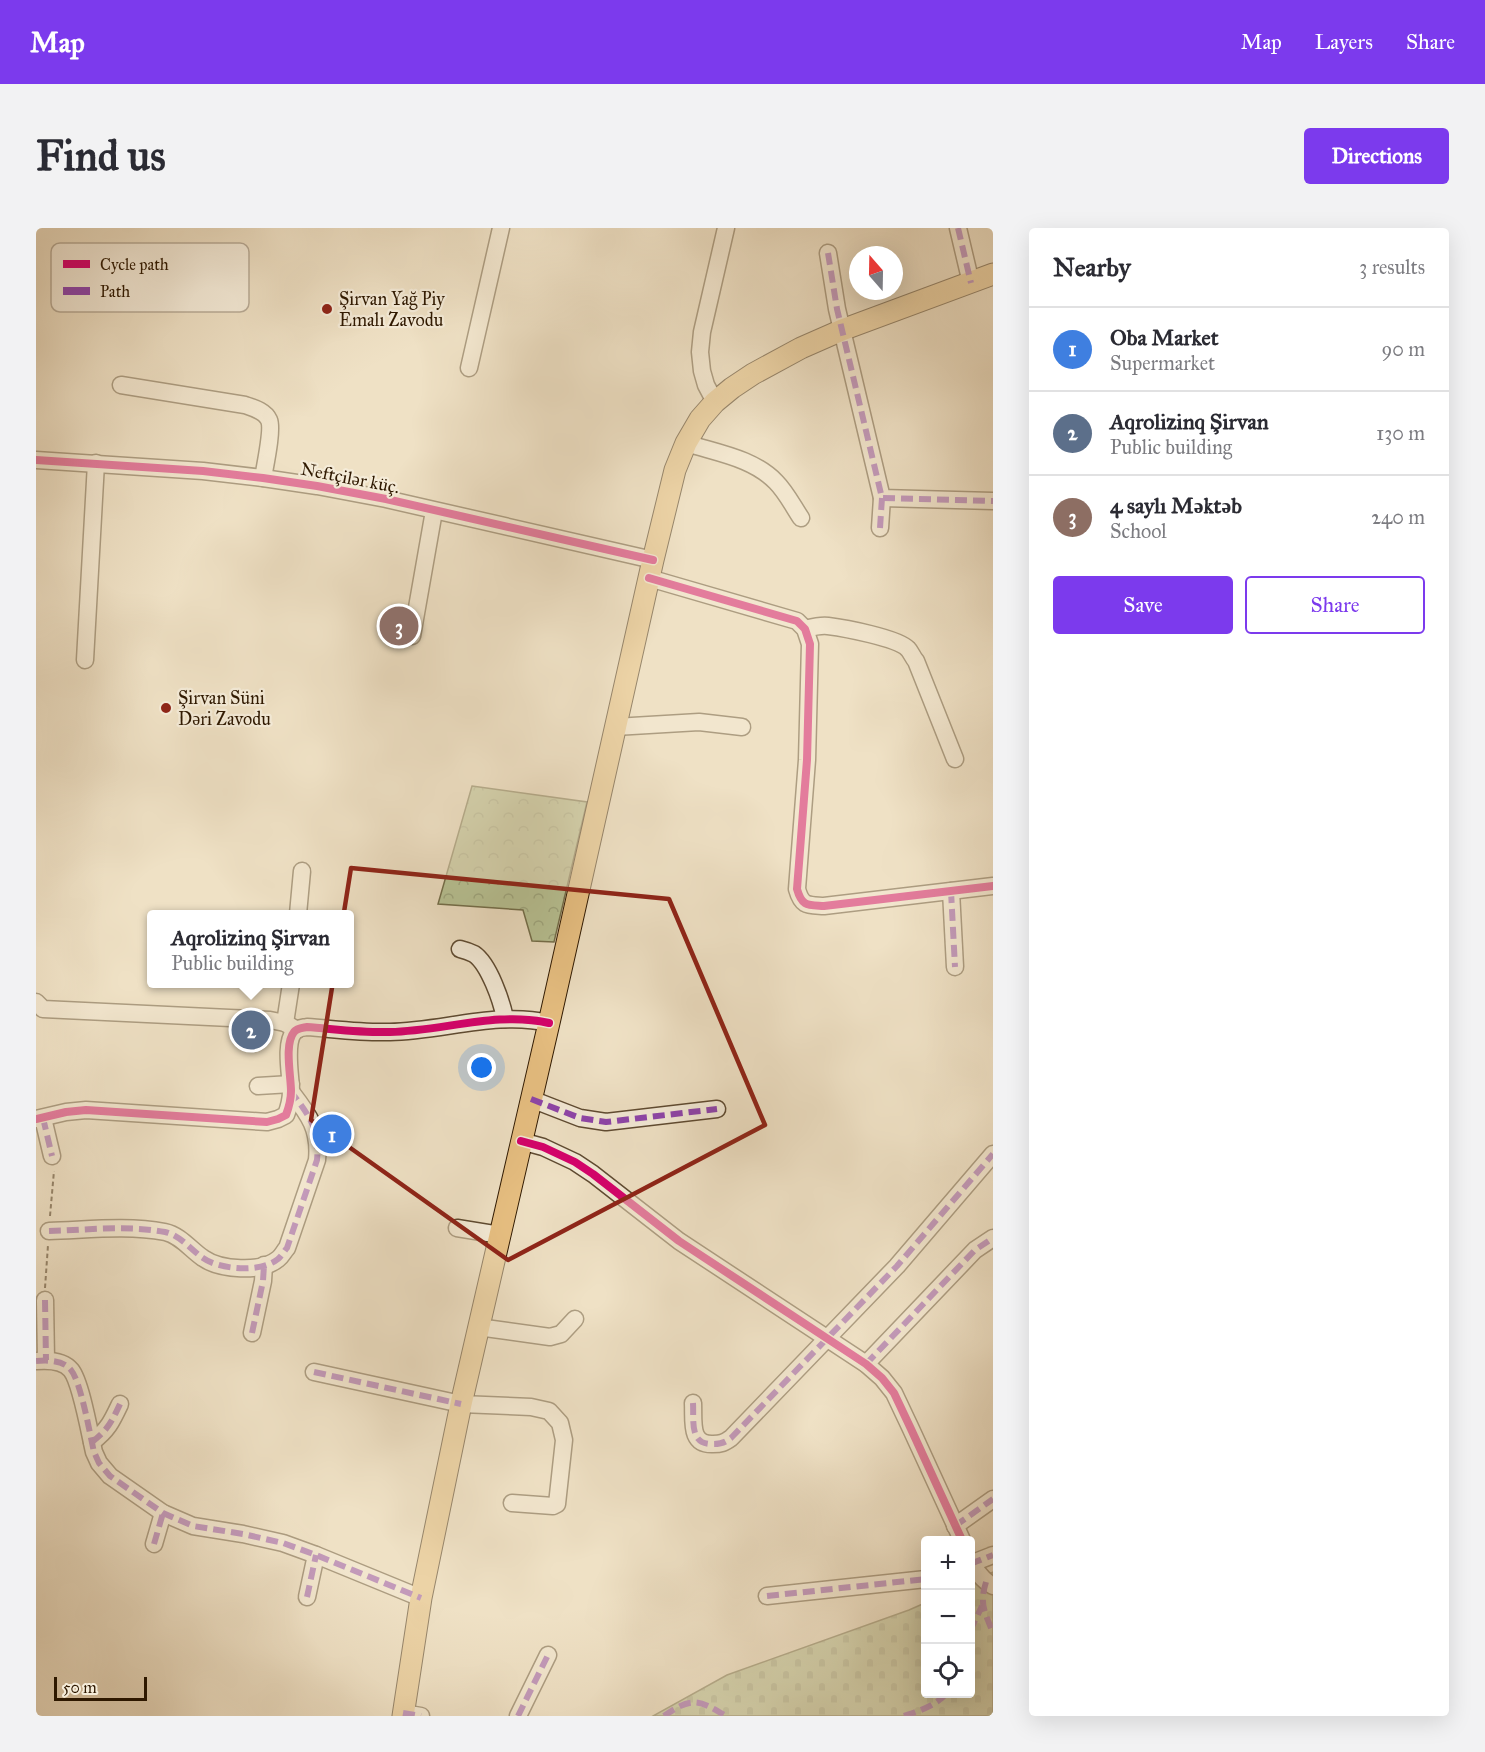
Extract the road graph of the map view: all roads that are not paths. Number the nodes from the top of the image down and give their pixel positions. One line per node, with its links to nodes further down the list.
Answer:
1 (501, 228): 8 (street)
2 (726, 228): 10 (street)
3 (958, 228): 6 (street)
4 (828, 254): 7 (street)
5 (993, 274): 6 (main road)
6 (971, 282): 7 (main road)
7 (842, 330): 10 (main road); 15 (street)
8 (470, 368)
9 (121, 385): 14 (street)
10 (715, 402): 11 (main road)
11 (686, 443): 18 (street); 20 (main road)
12 (36, 460): 13 (street, Neftçilər küç.)
13 (96, 463): 14 (street, Neftçilər küç.); 23 (street)
14 (263, 478): 17 (street, Neftçilər küç.)
15 (882, 498): 16 (street); 19 (street)
16 (993, 501)
17 (434, 511): 20 (street, Neftçilər küç.); 22 (street)
18 (801, 518)
19 (880, 528)
20 (650, 569): 21 (street, Neftçilər küç.); 24 (main road)
21 (805, 629): 26 (street); 29 (street)
22 (412, 636)
23 (85, 660)
24 (615, 727): 25 (street); 36 (main road)
25 (742, 728)
26 (955, 759)
27 (302, 871): 30 (street)
28 (993, 886): 29 (street)
29 (951, 891): 32 (street)
30 (298, 910)
31 (460, 949): 35 (street)
32 (955, 967)
33 (291, 988): 37 (street)
34 (36, 1002): 37 (street)
35 (505, 1019): 36 (street); 37 (street)
36 (549, 1023): 40 (main road)
37 (291, 1026): 39 (street)
38 (258, 1086): 39 (street)
39 (291, 1088): 42 (street); 50 (street)
40 (531, 1099): 41 (street); 43 (main road)
41 (717, 1109)
42 (40, 1119): 45 (street)
43 (521, 1141): 48 (main road); 55 (street)
44 (993, 1154): 55 (street)
45 (52, 1156)
46 (457, 1228): 48 (street)
47 (49, 1231): 50 (street)
48 (500, 1235): 53 (main road)
49 (993, 1238): 57 (street)
50 (264, 1265): 54 (street)
51 (45, 1300): 56 (street)
52 (575, 1319): 53 (street)
53 (478, 1327): 61 (main road)
54 (252, 1333)
55 (828, 1338): 57 (street); 59 (street)
56 (41, 1361): 62 (street)
57 (867, 1364): 66 (street)
58 (314, 1372): 61 (street)
59 (693, 1403)
60 (120, 1404): 62 (street)
61 (461, 1404): 64 (street); 76 (main road)
62 (92, 1442): 65 (street)
63 (993, 1499): 66 (street)
64 (512, 1503)
65 (163, 1513): 67 (street); 68 (street)
66 (959, 1533)
67 (154, 1544)
68 (316, 1555): 75 (street); 76 (street)
69 (993, 1555): 70 (street)
70 (975, 1561)
71 (975, 1569): 73 (street)
72 (921, 1580): 74 (street)
73 (993, 1586)
74 (767, 1596)
75 (307, 1597)
76 (421, 1598): 78 (main road)
77 (548, 1655): 79 (street)
78 (409, 1715)
79 (518, 1716)

